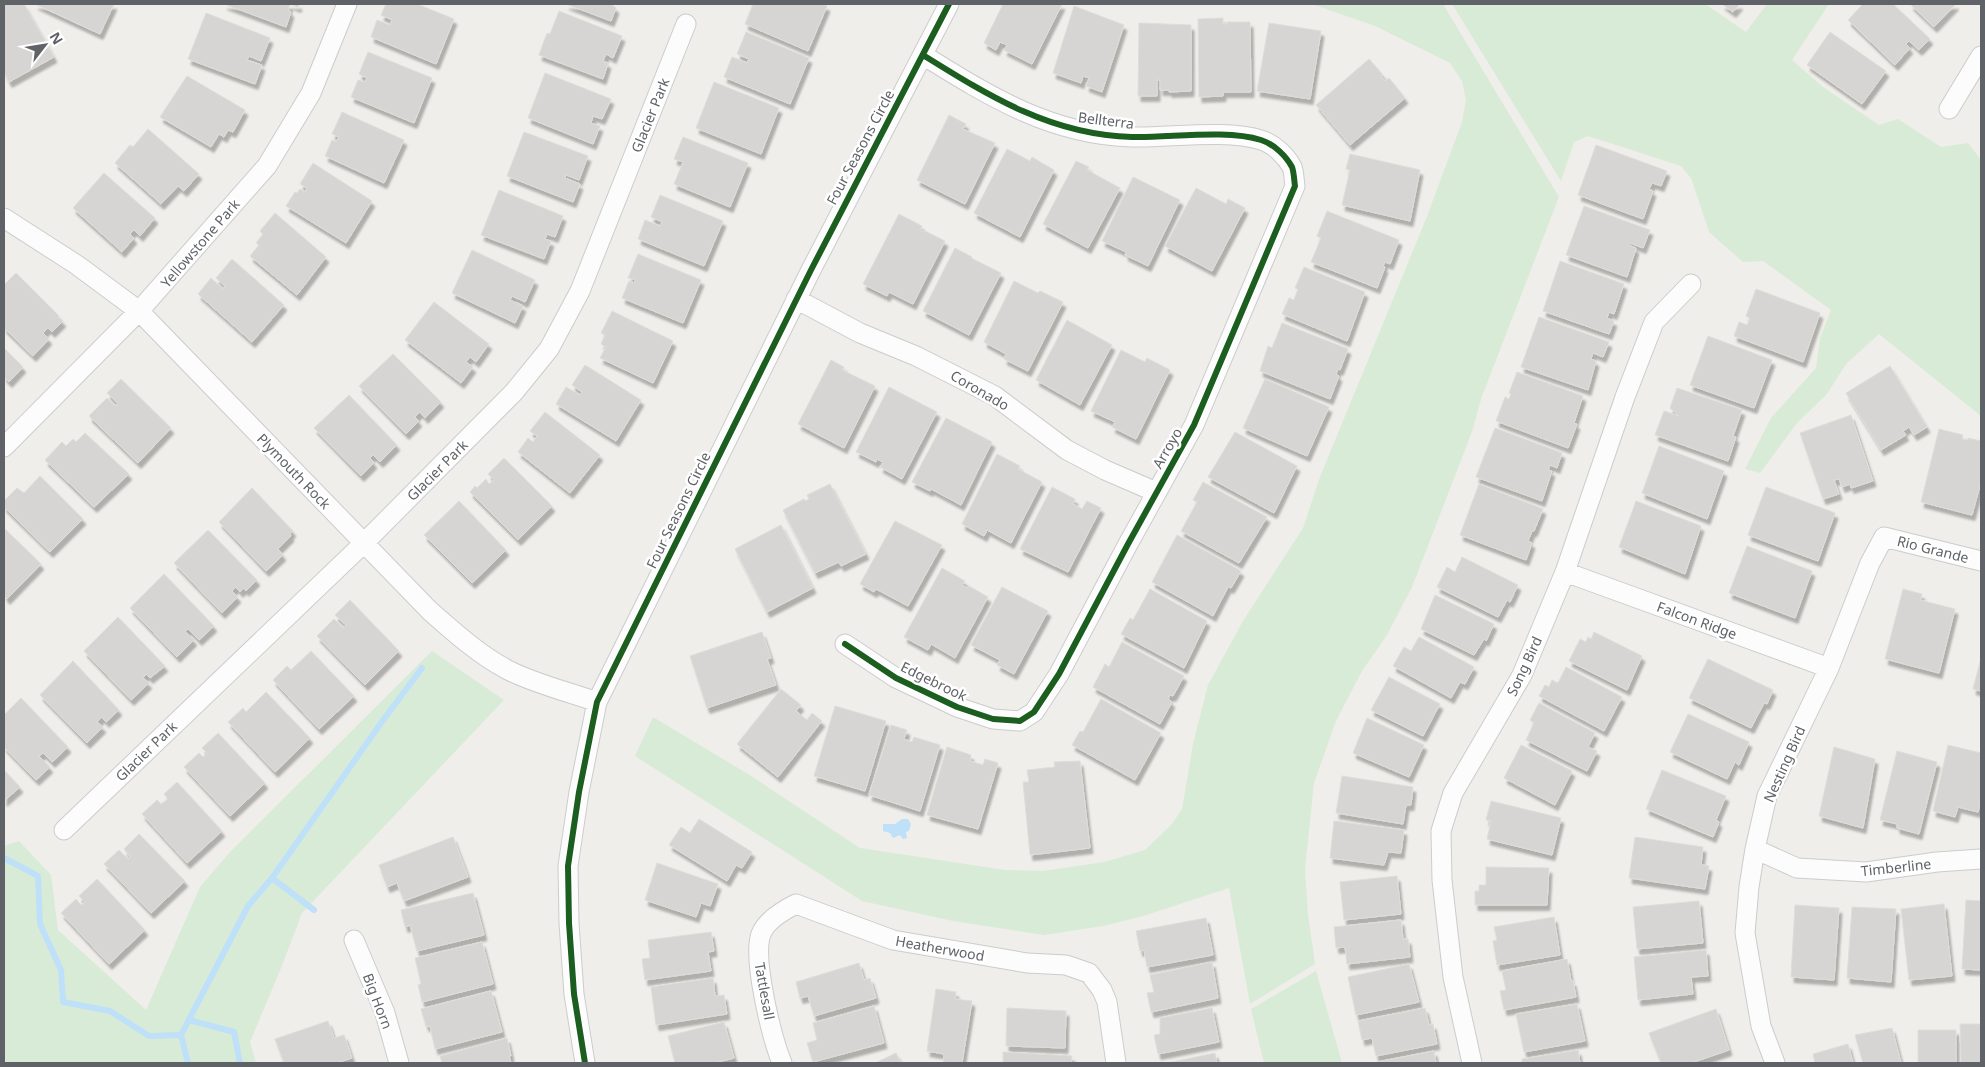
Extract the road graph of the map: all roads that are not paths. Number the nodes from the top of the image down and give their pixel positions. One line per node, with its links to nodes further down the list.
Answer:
1 (347, 4): 11 (street, Yellowstone Park)
2 (949, 4): 4 (street, Four Seasons Circle)
3 (686, 24): 15 (street, Glacier Park)
4 (923, 55): 7 (street, Bellterra); 10 (street, Four Seasons Circle)
5 (1981, 56): 6 (street)
6 (1949, 109)
7 (1292, 168): 13 (street, Arroyo)
8 (4, 218): 11 (street, Plymouth Rock)
9 (1691, 284): 17 (street, Song Bird)
10 (796, 299): 13 (street, Coronado); 20 (street, Four Seasons Circle)
11 (140, 311): 12 (street, Yellowstone Park); 15 (street, Plymouth Rock)
12 (4, 447)
13 (1156, 492): 21 (street, Arroyo)
14 (1884, 537): 16 (street, Rio Grande); 19 (street, Nesting Bird)
15 (364, 543): 20 (street, Plymouth Rock); 22 (street, Glacier Park)
16 (1981, 562)
17 (1565, 572): 19 (street, Falcon Ridge); 31 (street, Song Bird)
18 (845, 644): 21 (street, Edgebrook)
19 (1829, 668): 23 (street, Nesting Bird)
20 (597, 702): 28 (street, Four Seasons Circle)
21 (1020, 721)
22 (64, 830)
23 (1755, 849): 24 (street, Timberline); 32 (street, Nesting Bird)
24 (1981, 859)
25 (796, 904): 29 (street, Tattlesall); 30 (street, Heatherwood)
26 (354, 940): 27 (street, Big Horn)
27 (399, 1063)
28 (586, 1063)
29 (782, 1063)
30 (1116, 1063)
31 (1472, 1063)
32 (1775, 1063)

